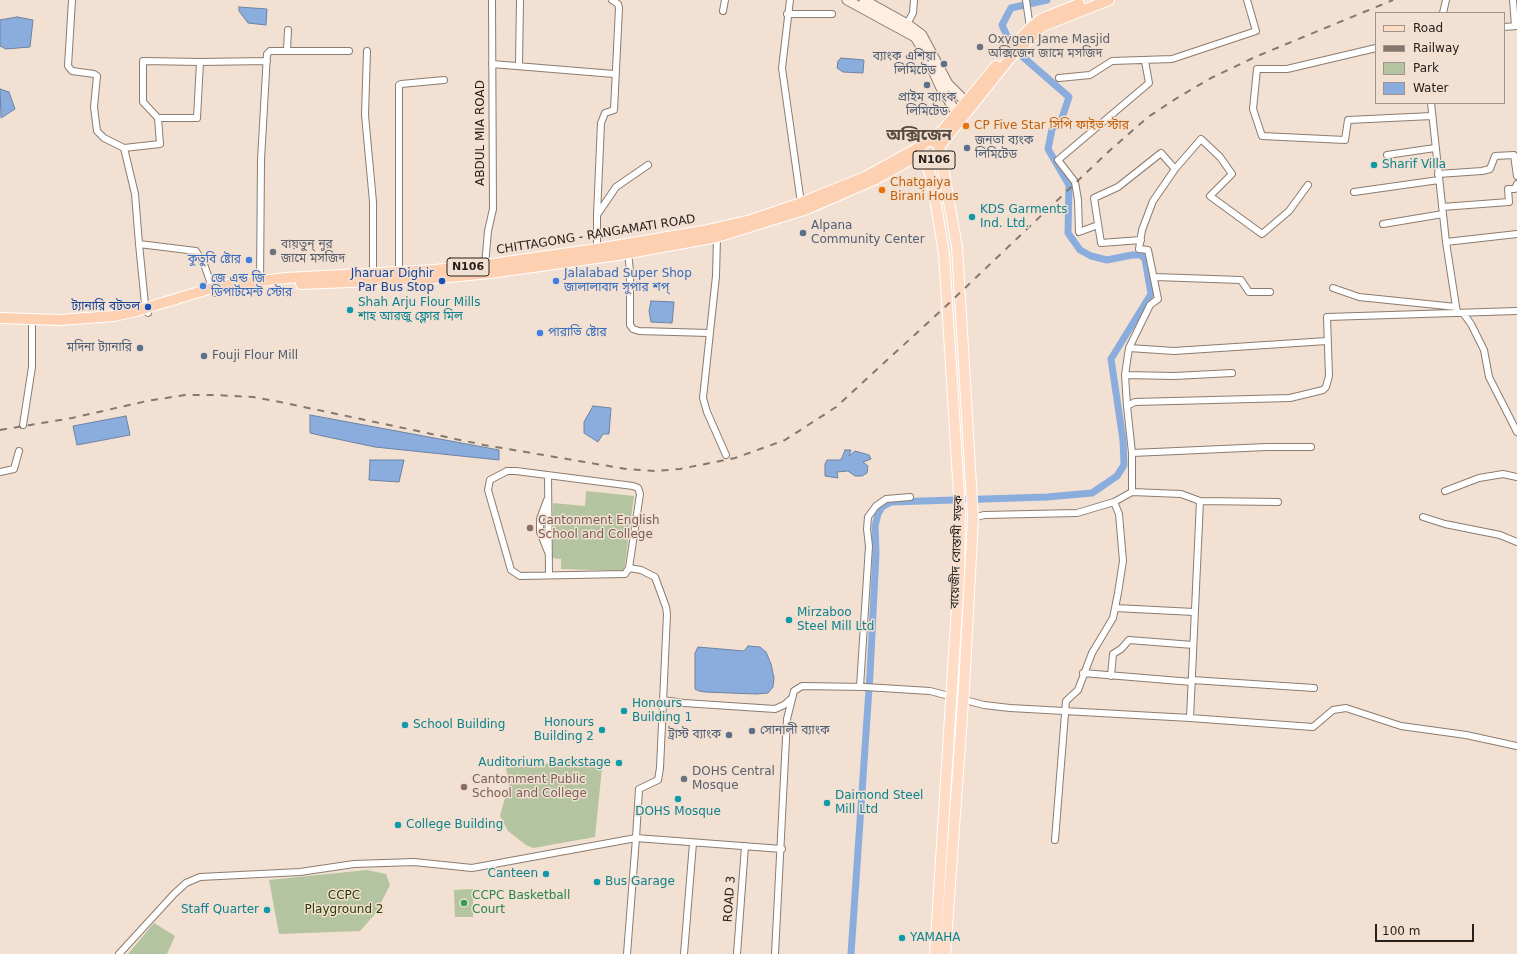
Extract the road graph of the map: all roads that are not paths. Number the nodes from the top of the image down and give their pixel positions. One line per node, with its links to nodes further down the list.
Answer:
1 (72, 0): 43 (street)
2 (492, 0): 32 (street, ABDUL MIA ROAD)
3 (520, 0): 33 (street)
4 (612, 0): 34 (street)
5 (725, 0): 16 (street)
6 (790, 0): 18 (street)
7 (847, 0): 39 (main road)
8 (864, 0): 20 (main road)
9 (914, 0): 20 (street)
10 (1026, 0): 23 (street)
11 (1089, 0): 23 (highway, N106)
12 (1109, 0): 42 (highway, N106)
13 (1247, 0): 29 (street)
14 (1446, 0): 17 (street)
15 (1513, 0): 21 (street)
16 (722, 11)
17 (1443, 12)
18 (787, 14): 19 (street); 54 (street)
19 (832, 14)
20 (907, 24): 37 (main road)
21 (1516, 26): 22 (street)
22 (1505, 27)
23 (1030, 28): 37 (highway, N106)
24 (288, 30): 28 (street)
25 (1375, 48): 40 (street)
26 (349, 51): 28 (street)
27 (367, 51): 69 (street)
28 (286, 52): 30 (street)
29 (1145, 60): 35 (street); 59 (street)
30 (267, 61): 31 (street); 71 (street)
31 (200, 62): 41 (street); 41 (street)
32 (492, 64): 33 (street); 67 (street, ABDUL MIA ROAD)
33 (519, 65): 34 (street)
34 (614, 74): 57 (street)
35 (1059, 78)
36 (444, 80): 68 (street)
37 (966, 102): 39 (highway, N106)
38 (1431, 104): 40 (street)
39 (957, 114): 42 (highway, N106)
40 (1432, 116): 44 (street)
41 (158, 118): 43 (street)
42 (936, 147): 45 (highway, N106); 45 (highway, N106); 102 (main road, বায়েজীদ বোস্তামী সড়ক)
43 (124, 148): 64 (street)
44 (1435, 148): 46 (street); 50 (street)
45 (922, 153): 54 (highway, CHITTAGONG - RANGAMATI ROAD / N106); 61 (highway, CHITTAGONG - RANGAMATI ROAD / N106); 115 (main road, বায়েজীদ বোস্তামী সড়ক)
46 (1386, 155)
47 (648, 165): 57 (street)
48 (1175, 169): 52 (street); 59 (street); 62 (street)
49 (1517, 176): 50 (street)
50 (1439, 177): 53 (street); 55 (street)
51 (1517, 184): 55 (street)
52 (1308, 185)
53 (1354, 192)
54 (801, 202): 65 (highway, CHITTAGONG - RANGAMATI ROAD / N106)
55 (1442, 207): 56 (street)
56 (1443, 214): 58 (street); 63 (street)
57 (597, 215): 65 (street)
58 (1383, 224)
59 (1098, 225): 62 (street)
60 (1517, 234): 63 (street)
61 (717, 237): 66 (highway, CHITTAGONG - RANGAMATI ROAD / N106); 81 (street)
62 (1141, 240): 70 (street)
63 (1446, 242): 76 (street)
64 (139, 244): 73 (street); 75 (street)
65 (597, 249): 67 (highway, CHITTAGONG - RANGAMATI ROAD / N106)
66 (628, 253): 69 (highway, CHITTAGONG - RANGAMATI ROAD / N106); 81 (street)
67 (485, 265): 68 (highway, CHITTAGONG - RANGAMATI ROAD / N106)
68 (399, 271): 69 (highway, CHITTAGONG - RANGAMATI ROAD / N106)
69 (373, 277): 71 (highway, CHITTAGONG - RANGAMATI ROAD / N106)
70 (1155, 277): 74 (street); 83 (street)
71 (260, 283): 73 (highway, CHITTAGONG - RANGAMATI ROAD / N106)
72 (1333, 288): 76 (street)
73 (213, 290): 75 (highway, CHITTAGONG - RANGAMATI ROAD / N106)
74 (1270, 292)
75 (147, 311): 78 (highway, CHITTAGONG - RANGAMATI ROAD / N106); 80 (highway, CHITTAGONG - RANGAMATI ROAD / N106)
76 (1459, 311): 77 (street); 82 (street); 88 (street)
77 (1517, 311)
78 (0, 318)
79 (0, 324): 80 (highway, CHITTAGONG - RANGAMATI ROAD / N106)
80 (32, 326): 87 (street)
81 (709, 334): 92 (street)
82 (1327, 340): 83 (street); 86 (street)
83 (1129, 348): 85 (street)
84 (1232, 373): 85 (street)
85 (1125, 376): 86 (street)
86 (1127, 406): 91 (street)
87 (23, 425)
88 (1517, 432)
89 (1311, 447): 91 (street)
90 (18, 451): 93 (street)
91 (1132, 453): 97 (street)
92 (726, 455)
93 (0, 472)
94 (548, 475): 105 (street); 106 (street); 106 (street)
95 (1517, 477): 96 (street)
96 (1445, 491)
97 (1132, 492): 99 (street); 100 (street)
98 (910, 497): 113 (street)
99 (1200, 501): 101 (street); 108 (street)
100 (1114, 502): 102 (street); 107 (street)
101 (1278, 502)
102 (973, 515): 118 (main road, বায়েজীদ বোস্তামী সড়ক)
103 (1423, 517): 104 (street)
104 (1517, 542)
105 (629, 568): 106 (street); 117 (street)
106 (549, 576)
107 (1114, 608): 108 (street); 110 (street)
108 (1194, 612): 109 (street)
109 (1193, 644): 111 (street); 112 (street)
110 (1083, 673): 111 (street); 119 (street)
111 (1111, 676): 112 (street)
112 (1192, 681): 114 (street); 120 (street)
113 (862, 687): 115 (street); 116 (street)
114 (1314, 688)
115 (952, 697): 118 (street); 132 (main road, বায়েজীদ বোস্তামী সড়ক)
116 (792, 698): 117 (street); 126 (street)
117 (663, 700): 122 (street)
118 (963, 700): 119 (street); 133 (main road, বায়েজীদ বোস্তামী সড়ক)
119 (1065, 710): 120 (street); 123 (street)
120 (1190, 718): 121 (street)
121 (1517, 746)
122 (636, 838): 124 (street); 127 (street); 128 (street)
123 (1055, 840)
124 (693, 843): 125 (street); 129 (street)
125 (745, 846): 126 (street); 130 (street, ROAD 3)
126 (782, 849): 131 (street)
127 (119, 954)
128 (627, 954)
129 (684, 954)
130 (737, 954)
131 (775, 954)
132 (935, 954)
133 (945, 954)

